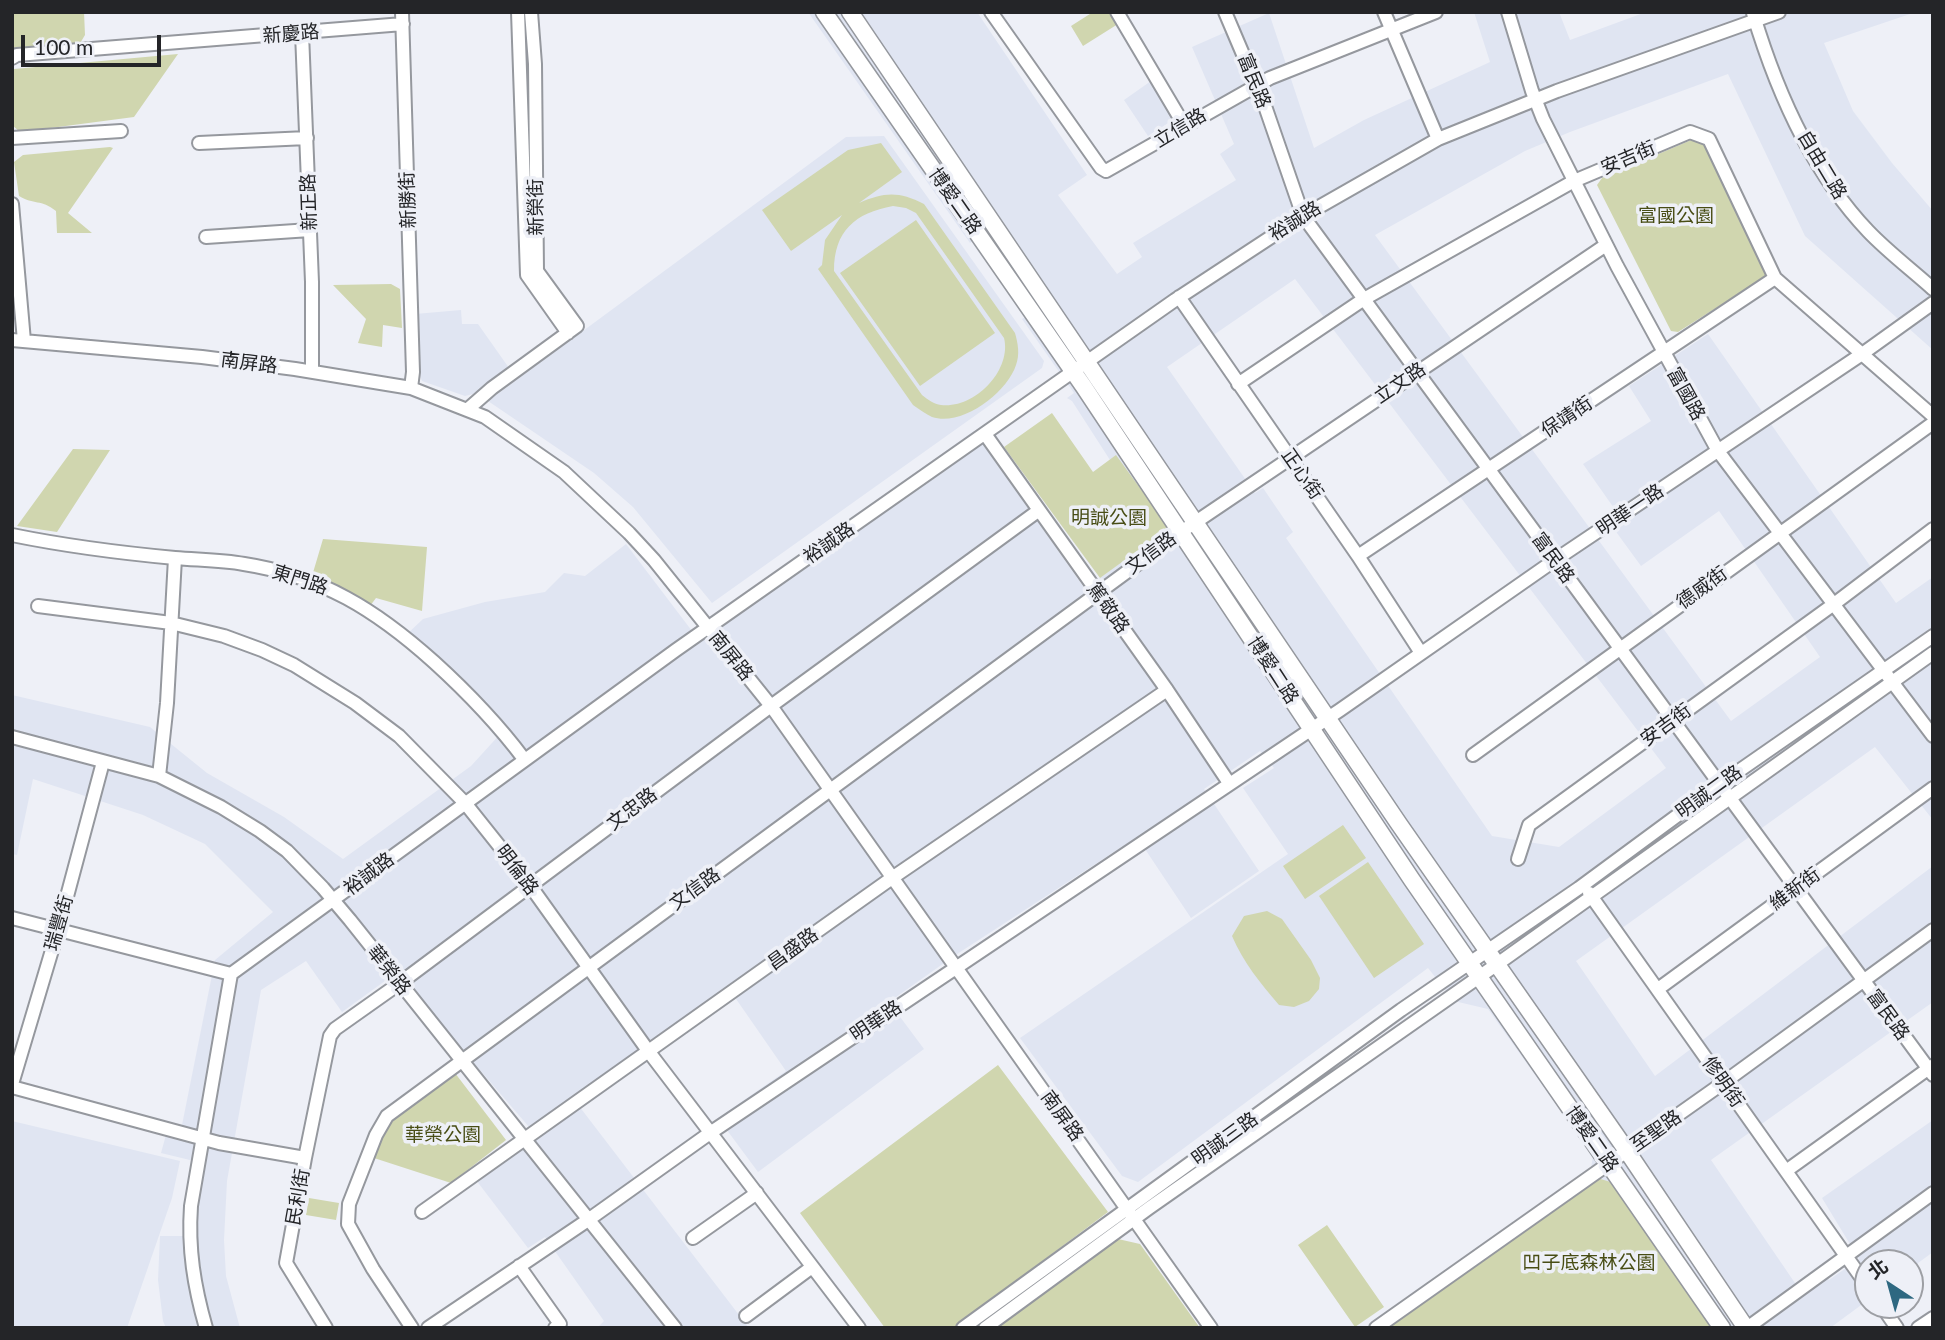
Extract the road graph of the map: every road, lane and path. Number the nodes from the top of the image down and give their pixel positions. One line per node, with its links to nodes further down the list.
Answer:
1 (518, 12): 18 (street, 新榮街)
2 (531, 12): 17 (street, 新榮街)
3 (824, 12): 42 (main road, 博愛二路)
4 (850, 12): 42 (main road, 博愛二路)
5 (991, 12): 21 (street, 立信路)
6 (1117, 12): 21 (street)
7 (1225, 12): 19 (street, 富民路)
8 (1384, 12): 14 (street)
9 (1436, 12): 14 (street, 立信路)
10 (1508, 12): 20 (street, 富國路)
11 (1779, 12): 12 (street, 裕誠路)
12 (1754, 16): 20 (street, 裕誠路); 34 (street, 自由二路)
13 (403, 18): 15 (street, 新慶路); 46 (street, 新勝街)
14 (1391, 31): 19 (street, 立信路); 25 (street)
15 (302, 33): 16 (street, 新慶路); 24 (street, 新正路)
16 (12, 58)
17 (535, 64): 18 (street); 38 (street, 新榮街)
18 (521, 66): 38 (street, 新榮街)
19 (1255, 85): 21 (street, 立信路); 29 (street, 富民路)
20 (1535, 99): 25 (street, 裕誠路); 27 (street, 富國路)
21 (1184, 125)
22 (121, 131): 23 (street)
23 (12, 138)
24 (307, 138): 26 (street); 30 (street, 新正路)
25 (1438, 139): 29 (street, 裕誠路)
26 (199, 143)
27 (1574, 181): 32 (street, 富國路); 33 (street, 安吉街); 36 (street, 安吉街)
28 (12, 204): 39 (street)
29 (1303, 216): 35 (street, 裕誠路); 36 (street, 富民路)
30 (310, 230): 31 (street); 43 (street, 新正路)
31 (206, 237)
32 (1606, 244): 40 (street, 富國路); 44 (street, 立文路)
33 (1775, 278): 40 (street, 保靖街); 41 (street, 安吉街)
34 (1933, 289)
35 (1179, 298): 42 (street, 裕誠路); 45 (street, 正心街)
36 (1364, 299): 44 (street, 富民路); 45 (street, 安吉街)
37 (1933, 303): 41 (street, 明華一路)
38 (572, 330): 47 (street)
39 (18, 341): 43 (street, 南屏路)
40 (1663, 353): 51 (street, 富國路); 53 (street, 保靖街)
41 (1863, 354): 48 (street, 安吉街); 51 (street, 明華一路)
42 (1081, 367): 50 (street, 裕誠路); 55 (main road, 博愛二路); 57 (main road, 博愛二路)
43 (312, 372): 46 (street, 南屏路)
44 (1417, 373): 52 (street, 立文路); 53 (street, 富民路)
45 (1238, 384): 52 (street, 正心街)
46 (411, 388): 47 (street, 南屏路)
47 (468, 409): 67 (street, 南屏路)
48 (1933, 416)
49 (1933, 423): 58 (street, 德威街)
50 (985, 434): 54 (street, 篤敬路); 67 (street, 裕誠路)
51 (1718, 451): 58 (street, 富國路); 62 (street, 明華一路)
52 (1290, 457): 55 (street, 立文路); 60 (street, 正心街)
53 (1489, 469): 60 (street, 保靖街); 62 (street, 富民路)
54 (1038, 511): 63 (street, 篤敬路); 75 (street, 文忠路)
55 (1195, 522): 57 (street, 文信路); 76 (main road, 博愛二路)
56 (1933, 529): 64 (street, 安吉街)
57 (1181, 532): 63 (street, 文信路); 78 (main road, 博愛二路)
58 (1780, 532): 64 (street, 富國路); 69 (street, 德威街)
59 (12, 536): 61 (street, 東門路)
60 (1358, 556): 70 (street, 正心街)
61 (175, 558): 66 (street); 82 (street, 東門路)
62 (1555, 560): 69 (street, 富民路); 70 (street, 明華一路)
63 (1097, 592): 74 (street, 篤敬路); 88 (street, 文信路)
64 (1834, 604): 72 (street, 富國路); 77 (street, 安吉街)
65 (38, 606): 66 (street, 明倫路)
66 (170, 623): 84 (street); 90 (street, 明倫路)
67 (709, 628): 75 (street, 南屏路); 82 (street, 裕誠路)
68 (1933, 636): 72 (street, 明誠二路)
69 (1620, 648): 77 (street, 富民路); 81 (street, 德威街)
70 (1421, 653): 76 (street, 明華一路)
71 (1933, 653): 73 (street, 明誠二路)
72 (1884, 670): 73 (street, 富國路); 86 (street, 明誠二路)
73 (1892, 681): 79 (street, 富國路); 89 (street, 明誠二路)
74 (1167, 690): 85 (street, 篤敬路); 92 (street, 昌盛路)
75 (771, 706): 88 (street, 南屏路); 94 (street, 文忠路)
76 (1327, 718): 78 (street, 明華路); 101 (main road, 博愛二路)
77 (1673, 720): 86 (street, 富民路); 91 (street, 安吉街)
78 (1311, 729): 85 (street, 明華路); 102 (main road, 博愛二路)
79 (1933, 736)
80 (12, 737): 83 (street, 華榮路)
81 (1473, 755)
82 (524, 759): 90 (street, 裕誠路)
83 (103, 762): 84 (street, 華榮路); 99 (street, 瑞豐街)
84 (159, 776): 97 (street, 華榮路)
85 (1229, 783): 104 (street, 明華路)
86 (1720, 784): 89 (street, 富民路); 93 (street, 明誠二路)
87 (1933, 788): 95 (street, 維新街)
88 (830, 790): 92 (street, 南屏路); 105 (street, 文信路)
89 (1730, 797): 95 (street, 富民路); 96 (street, 明誠二路)
90 (465, 803): 94 (street, 明倫路); 97 (street, 裕誠路)
91 (1518, 859)
92 (891, 878): 104 (street, 南屏路); 111 (street, 昌盛路)
93 (1581, 881): 96 (street, 修明街); 101 (street, 明誠二路)
94 (530, 885): 105 (street, 明倫路); 109 (street, 文忠路)
95 (1796, 888): 108 (street, 富民路); 110 (street, 維新街)
96 (1592, 897): 103 (street, 明誠二路); 110 (street, 修明街)
97 (334, 900): 106 (street, 裕誠路); 109 (street, 華榮路)
98 (12, 918): 99 (street)
99 (58, 930): 106 (street); 115 (street, 瑞豐街)
100 (1933, 930): 108 (street, 至聖路)
101 (1486, 950): 102 (street, 明誠三路); 103 (main road, 博愛二路)
102 (1469, 963): 107 (main road, 博愛二路); 126 (street, 明誠三路)
103 (1496, 965): 107 (street, 明誠三路); 119 (main road, 博愛二路)
104 (956, 967): 116 (street, 明華路); 126 (street, 南屏路)
105 (588, 968): 111 (street, 明倫路); 112 (street, 文信路)
106 (232, 974): 117 (street)
107 (1479, 977): 121 (main road, 博愛二路); 126 (street, 明誠三路)
108 (1863, 980): 113 (street, 富民路); 114 (street, 至聖路)
109 (400, 984): 112 (street, 華榮路); 120 (street, 文忠路)
110 (1658, 989): 114 (street, 修明街)
111 (649, 1052): 116 (street, 明倫路); 118 (street, 昌盛路)
112 (461, 1061): 118 (street, 華榮路); 139 (street, 文信路)
113 (1931, 1070): 122 (street)
114 (1723, 1083): 119 (street, 至聖路); 122 (street, 修明街)
115 (12, 1086): 117 (street, 民利街)
116 (709, 1133): 123 (street, 明倫路); 127 (street, 明華路)
117 (204, 1139): 120 (street, 民利街); 137 (street)
118 (525, 1140): 125 (street, 昌盛路); 127 (street, 華榮路)
119 (1627, 1151): 121 (street, 至聖路); 148 (main road, 博愛二路)
120 (305, 1158): 138 (street, 民利街)
121 (1609, 1163): 146 (street, 至聖路); 147 (main road, 博愛二路)
122 (1786, 1171): 130 (street, 修明街)
123 (757, 1193): 128 (street); 132 (street, 明倫路)
124 (1933, 1193): 130 (street)
125 (422, 1212)
126 (1131, 1213): 129 (street, 明誠三路); 145 (street, 南屏路)
127 (588, 1220): 131 (street, 明華路); 141 (street, 華榮路)
128 (693, 1238)
129 (1086, 1246): 143 (street, 明誠三路); 144 (street, 明誠三路)
130 (1846, 1256): 133 (street, 修明街); 148 (street)
131 (519, 1266): 136 (street); 140 (street, 明華路)
132 (812, 1267): 134 (street); 142 (street, 明倫路)
133 (1854, 1267)
134 (747, 1316)
135 (1933, 1318): 149 (street)
136 (557, 1326)
137 (206, 1328)
138 (326, 1328)
139 (412, 1328)
140 (428, 1328)
141 (675, 1328)
142 (859, 1328)
143 (963, 1328)
144 (985, 1328)
145 (1211, 1328)
146 (1376, 1328)
147 (1722, 1328)
148 (1746, 1328)
149 (1918, 1328)

